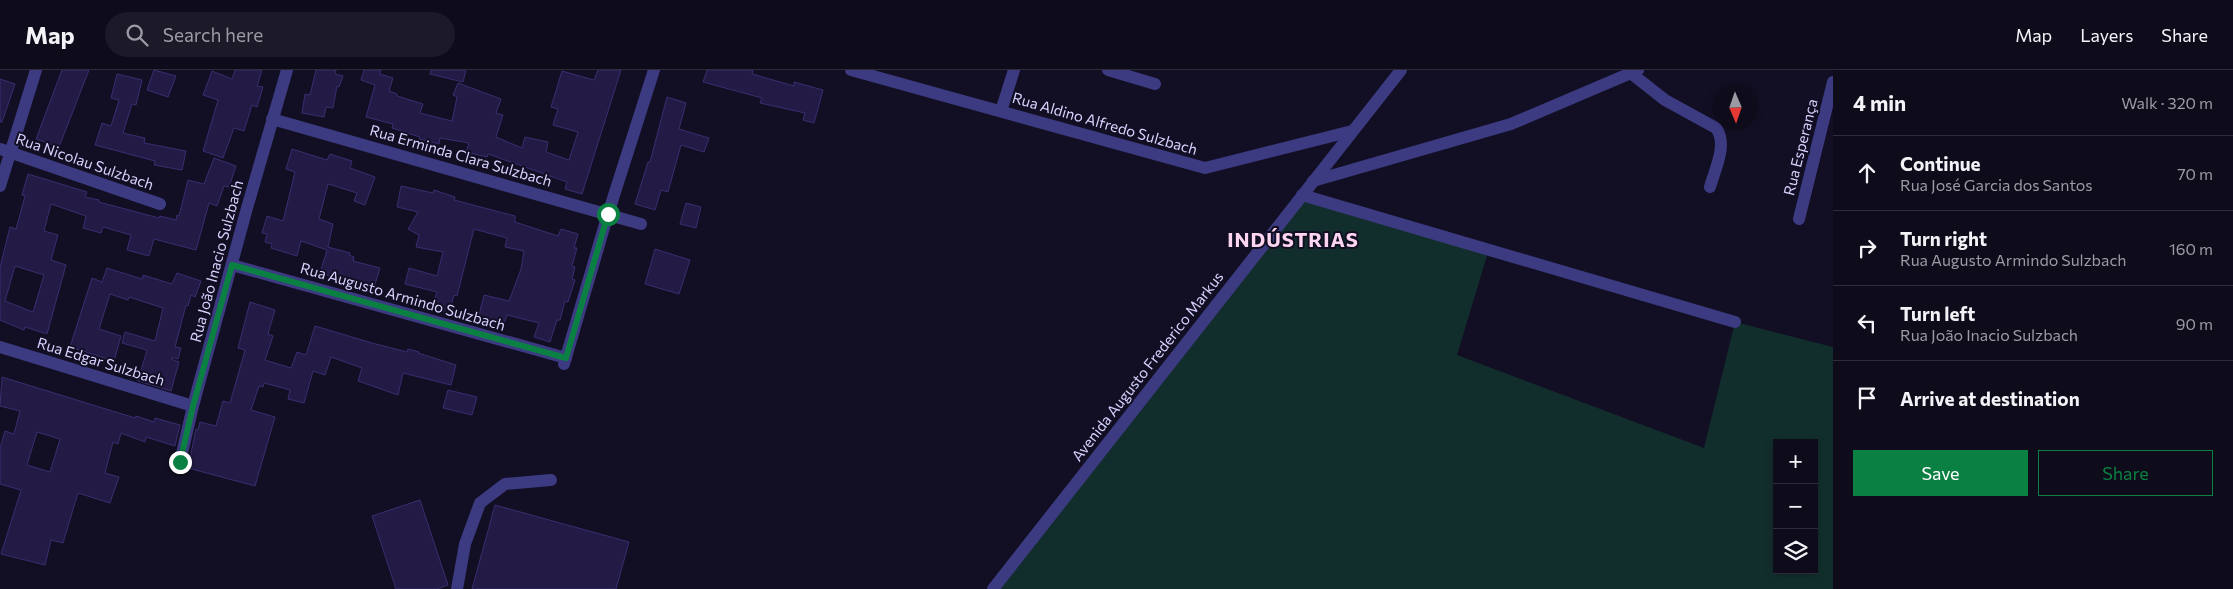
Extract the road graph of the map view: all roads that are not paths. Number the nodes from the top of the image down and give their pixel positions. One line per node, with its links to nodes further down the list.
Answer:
1 (36, 70): 14 (street)
2 (287, 70): 12 (street, Rua João Inacio Sulzbach)
3 (654, 70): 20 (street)
4 (851, 70): 11 (street, Rua Aldino Alfredo Sulzbach)
5 (1014, 70): 11 (street)
6 (1108, 70): 10 (street)
7 (1401, 70): 13 (street, Avenida Augusto Frederico Markus)
8 (1635, 72): 15 (street); 17 (street)
9 (1833, 82): 21 (street, Rua Esperança)
10 (1155, 84)
11 (1001, 111): 13 (street, Rua Aldino Alfredo Sulzbach)
12 (272, 119): 20 (street, Rua Erminda Clara Sulzbach); 23 (street, Rua João Inacio Sulzbach)
13 (1352, 131): 15 (street, Avenida Augusto Frederico Markus)
14 (5, 151): 16 (street); 19 (street, Rua Nicolau Sulzbach)
15 (1313, 182): 18 (street, Avenida Augusto Frederico Markus)
16 (0, 186)
17 (1710, 187)
18 (1302, 195): 24 (street); 30 (street, Avenida Augusto Frederico Markus)
19 (160, 204)
20 (608, 214): 22 (street, Rua Erminda Clara Sulzbach); 23 (street, Rua Augusto Armindo Sulzbach)
21 (1799, 219)
22 (641, 224)
23 (232, 265): 26 (street, Rua João Inacio Sulzbach)
24 (1735, 322)
25 (0, 347): 26 (street, Rua Edgar Sulzbach)
26 (193, 406): 27 (street, Rua João Inacio Sulzbach)
27 (180, 462)
28 (551, 480): 29 (street)
29 (457, 589)
30 (993, 589)

